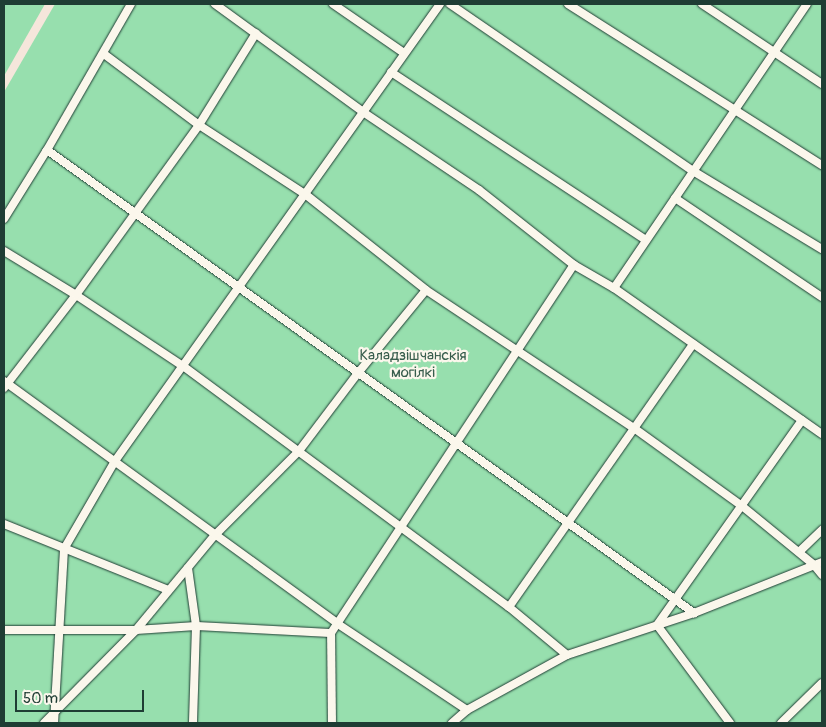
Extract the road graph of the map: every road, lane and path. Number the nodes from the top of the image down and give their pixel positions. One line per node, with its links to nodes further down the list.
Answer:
1 (131, 4): 12 (lane)
2 (215, 4): 9 (lane)
3 (332, 4): 11 (lane)
4 (440, 4): 11 (lane)
5 (450, 4): 20 (lane)
6 (568, 4): 15 (lane)
7 (702, 4): 10 (lane)
8 (807, 4): 10 (lane)
9 (256, 33): 16 (lane); 17 (lane)
10 (774, 52): 14 (lane); 15 (lane)
11 (404, 53): 13 (lane)
12 (104, 54): 17 (lane); 18 (lane)
13 (391, 72): 16 (lane); 25 (lane)
14 (822, 84)
15 (735, 110): 19 (lane); 20 (lane)
16 (363, 112): 21 (lane); 28 (lane)
17 (199, 124): 21 (lane); 23 (lane)
18 (47, 150): 23 (lane); 24 (lane)
19 (822, 165)
20 (693, 171): 22 (lane); 26 (lane)
21 (305, 194): 29 (lane); 31 (lane)
22 (675, 198): 25 (lane); 33 (lane)
23 (135, 213): 29 (lane); 32 (lane)
24 (4, 219)
25 (646, 240): 30 (lane)
26 (822, 249)
27 (4, 251): 32 (lane)
28 (574, 265): 30 (lane); 35 (lane)
29 (238, 287): 36 (lane); 37 (lane)
30 (614, 288): 34 (lane)
31 (426, 290): 35 (lane); 37 (lane)
32 (76, 295): 36 (lane); 38 (lane)
33 (822, 297)
34 (693, 344): 39 (lane); 40 (lane)
35 (518, 351): 40 (lane); 42 (lane)
36 (183, 366): 43 (lane); 44 (lane)
37 (358, 372): 42 (lane); 43 (lane)
38 (5, 384): 44 (lane)
39 (802, 420): 41 (lane); 45 (lane)
40 (634, 428): 45 (lane); 46 (lane)
41 (822, 434)
42 (457, 444): 46 (lane); 48 (lane)
43 (299, 451): 48 (lane); 50 (lane)
44 (115, 461): 50 (lane); 51 (lane)
45 (742, 506): 52 (lane); 57 (lane)
46 (568, 523): 57 (lane); 58 (lane)
47 (4, 524): 51 (lane)
48 (402, 527): 58 (lane); 60 (lane)
49 (822, 530): 52 (lane)
50 (215, 536): 54 (lane); 60 (lane)
51 (64, 548): 56 (lane); 64 (lane)
52 (799, 552): 53 (lane)
53 (818, 564): 55 (lane); 59 (lane)
54 (188, 568): 56 (lane); 62 (lane)
55 (822, 574)
56 (168, 590): 65 (lane)
57 (675, 600): 59 (lane); 61 (lane)
58 (509, 607): 67 (lane)
59 (694, 613): 61 (lane)
60 (338, 624): 66 (lane); 69 (lane)
61 (657, 625): 67 (lane); 76 (lane)
62 (196, 626): 65 (lane); 66 (lane); 73 (lane)
63 (4, 630): 64 (lane)
64 (58, 630): 65 (lane); 70 (lane)
65 (136, 630): 70 (lane)
66 (331, 633): 74 (lane)
67 (567, 655): 69 (lane)
68 (822, 683): 77 (lane)
69 (467, 710): 75 (lane)
70 (55, 712): 71 (lane); 72 (lane)
71 (44, 723)
72 (54, 723)
73 (193, 723)
74 (332, 723)
75 (452, 723)
76 (730, 723)
77 (781, 723)

